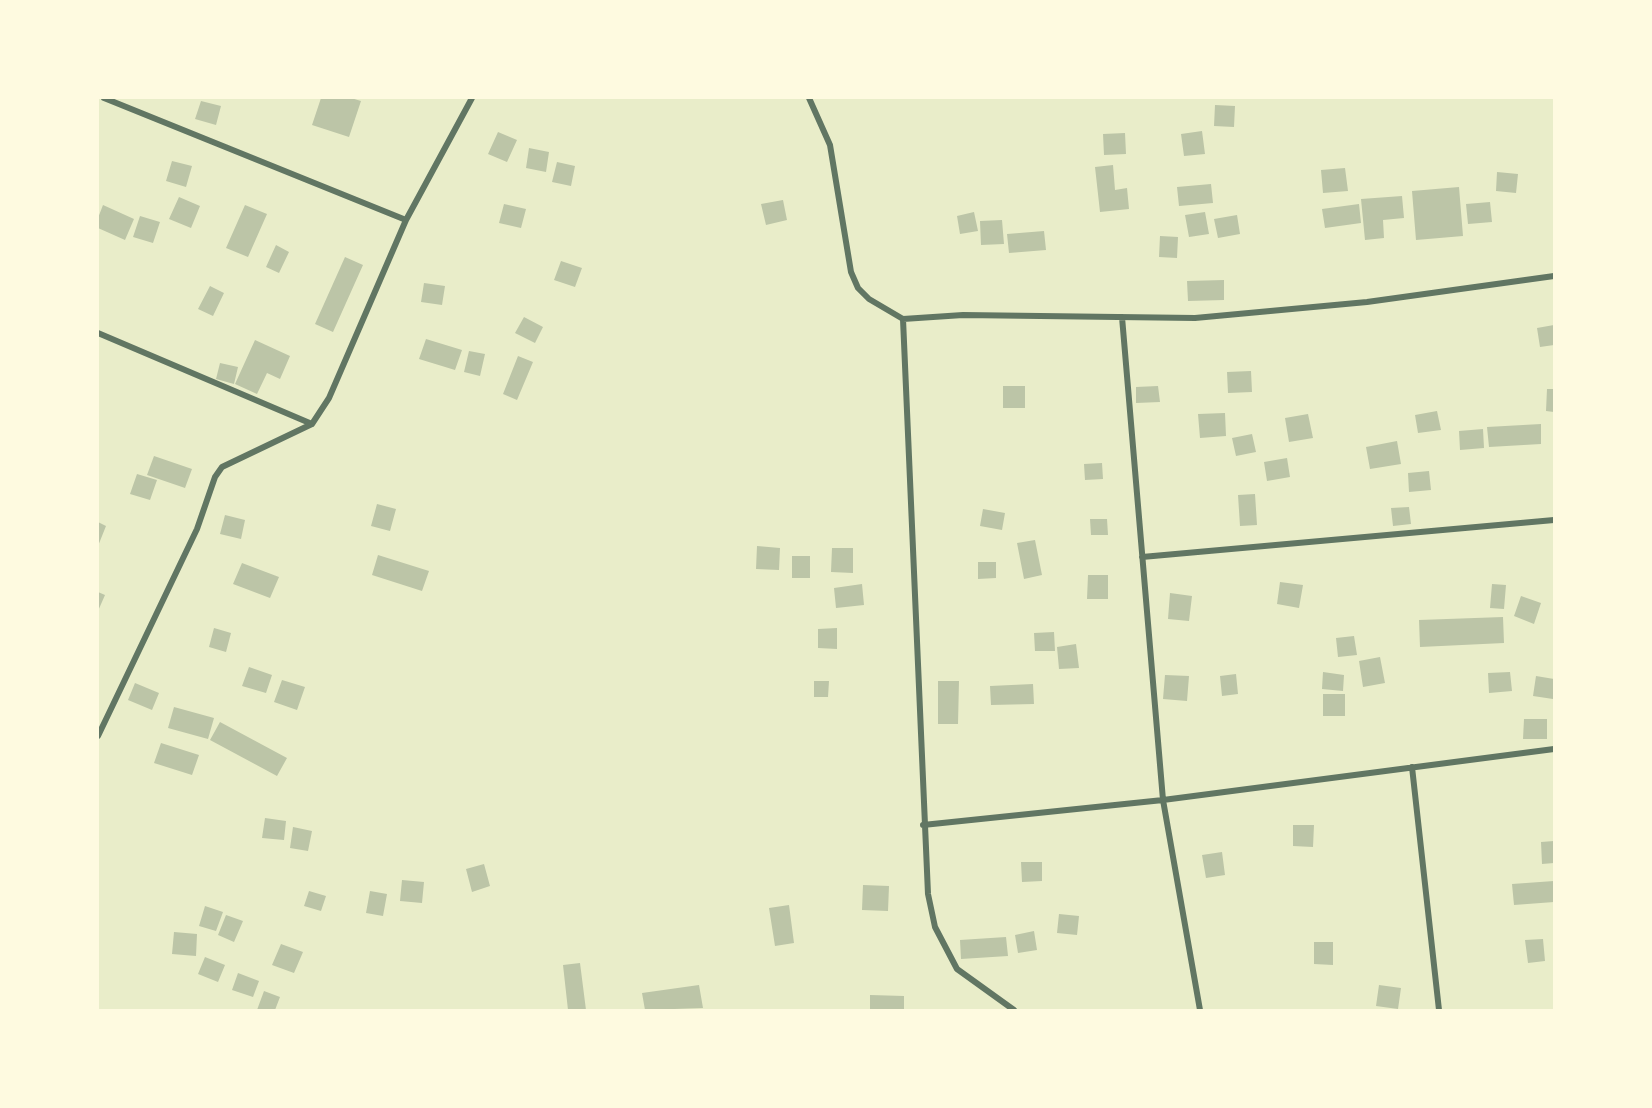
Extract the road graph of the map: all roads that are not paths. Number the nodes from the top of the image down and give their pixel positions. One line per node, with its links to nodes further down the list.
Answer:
1 (106, 98): 4 (street)
2 (472, 98): 4 (street)
3 (809, 98): 7 (street)
4 (406, 220): 9 (street)
5 (1554, 276): 6 (street)
6 (1122, 317): 7 (street); 11 (street)
7 (903, 320): 16 (street)
8 (98, 333): 9 (street)
9 (312, 424): 12 (street)
10 (1554, 520): 11 (street)
11 (1142, 557): 15 (street)
12 (98, 736)
13 (1554, 748): 14 (street)
14 (1412, 767): 15 (street); 19 (street)
15 (1163, 800): 16 (street); 18 (street)
16 (923, 825): 17 (street)
17 (1014, 1011)
18 (1200, 1011)
19 (1439, 1011)

